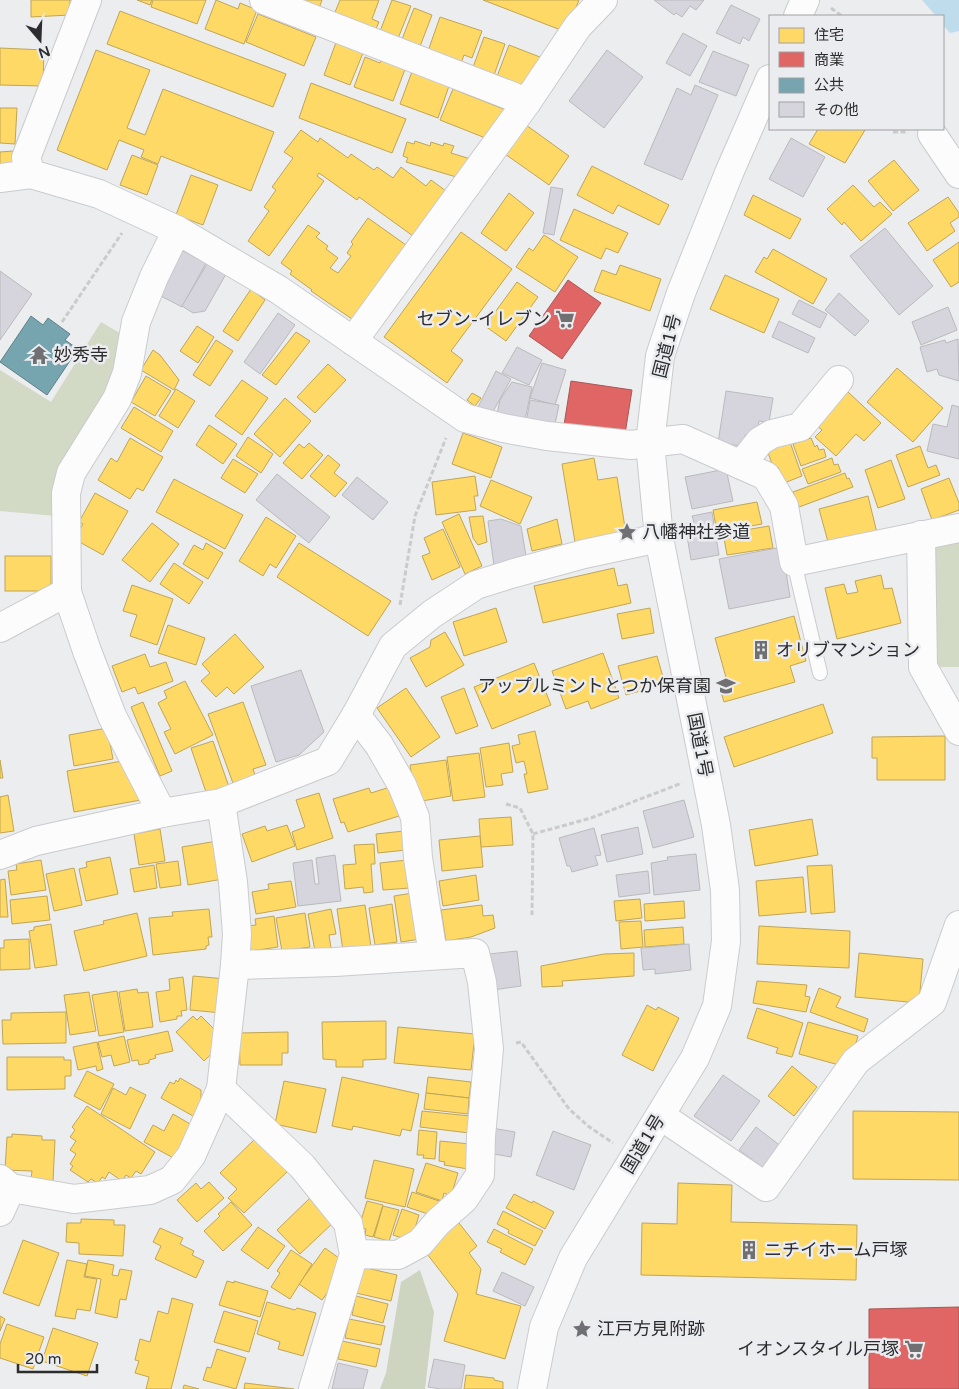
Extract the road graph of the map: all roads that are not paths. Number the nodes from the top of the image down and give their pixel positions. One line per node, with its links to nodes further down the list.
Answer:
1 (87, 0): 9 (main road)
2 (264, 0): 7 (main road)
3 (603, 0): 7 (main road)
4 (805, 0): 5 (main road)
5 (798, 15)
6 (769, 81): 15 (main road, 国道1号)
7 (527, 102): 13 (main road)
8 (932, 134): 10 (main road)
9 (31, 174): 11 (main road); 12 (main road)
10 (959, 174)
11 (0, 178)
12 (177, 230): 13 (main road); 21 (main road)
13 (354, 341): 15 (main road)
14 (839, 380): 16 (main road)
15 (650, 443): 16 (main road); 19 (main road, 国道1号)
16 (741, 465): 20 (main road)
17 (959, 528): 18 (main road)
18 (921, 535): 20 (main road); 25 (main road)
19 (659, 538): 24 (main road); 33 (main road, 国道1号)
20 (794, 562): 23 (lane)
21 (67, 592): 22 (main road); 27 (main road)
22 (0, 628)
23 (820, 673)
24 (356, 715): 26 (main road); 30 (main road)
25 (959, 732)
26 (221, 803): 27 (main road); 31 (main road)
27 (162, 813): 28 (main road)
28 (0, 855)
29 (959, 925): 33 (main road)
30 (433, 955): 31 (main road); 36 (main road)
31 (235, 965): 32 (main road)
32 (221, 1089): 34 (main road); 36 (main road)
33 (660, 1116): 38 (main road, 国道1号)
34 (6, 1183): 35 (main road)
35 (0, 1212)
36 (354, 1254): 37 (main road)
37 (313, 1389)
38 (532, 1389)

